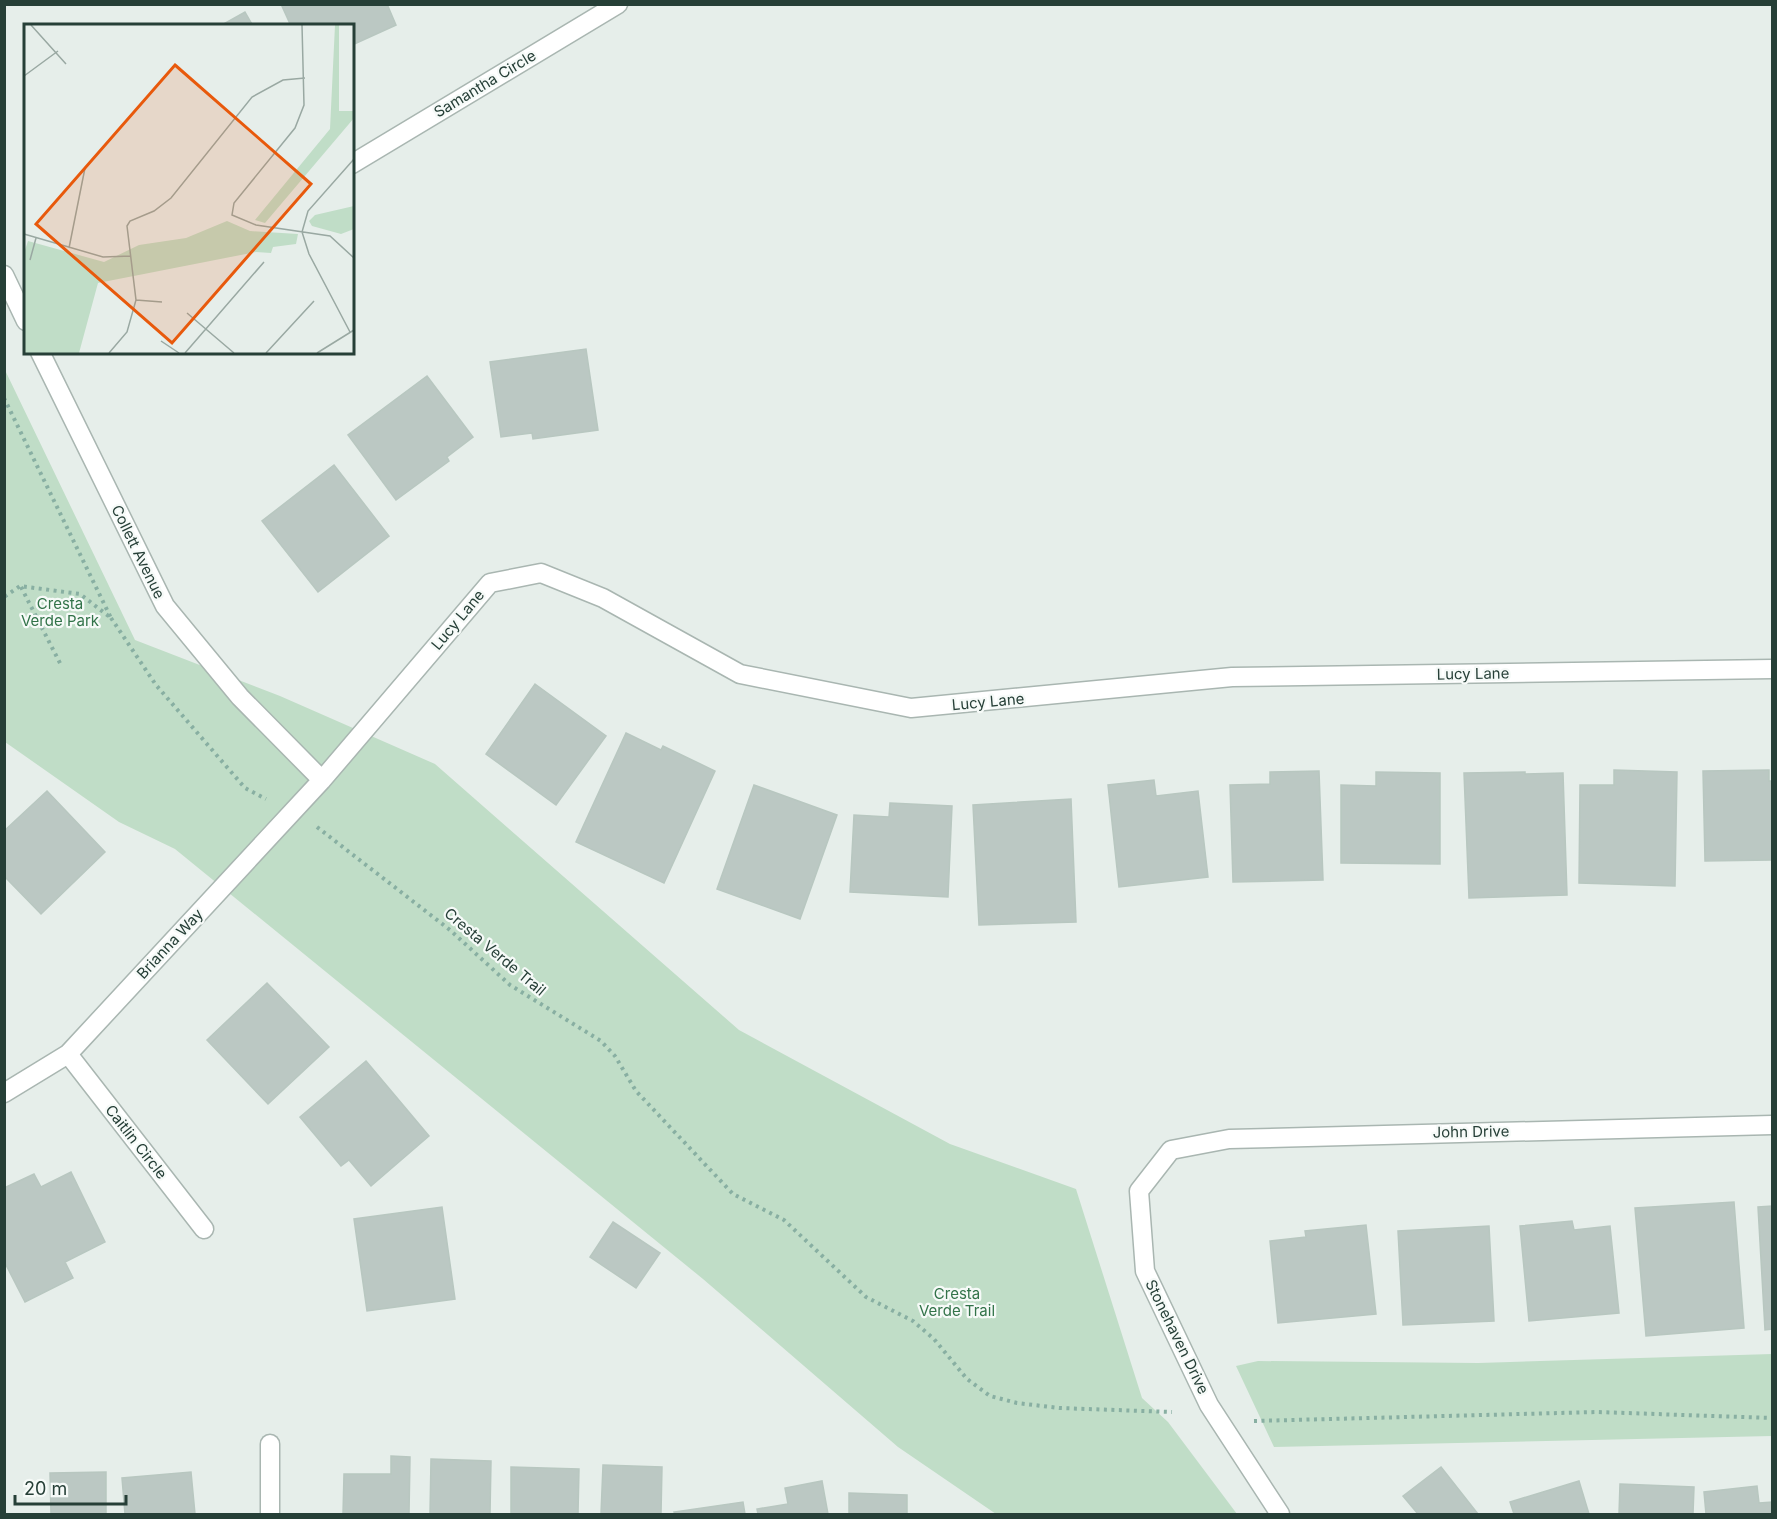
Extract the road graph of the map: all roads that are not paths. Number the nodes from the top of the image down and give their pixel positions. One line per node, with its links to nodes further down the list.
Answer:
1 (618, 4): 2 (street, Samantha Circle)
2 (354, 163)
3 (4, 275): 4 (street)
4 (24, 317)
5 (41, 354): 7 (street, Collett Avenue)
6 (1773, 669): 7 (street, Lucy Lane)
7 (322, 780): 8 (street, Brianna Way)
8 (68, 1054): 9 (street, Brianna Way); 12 (street, Caitlin Circle)
9 (4, 1093)
10 (1773, 1125): 11 (street, John Drive)
11 (1171, 1150): 15 (street, Stonehaven Drive)
12 (204, 1229)
13 (270, 1444): 14 (street)
14 (270, 1515)
15 (1280, 1515)

